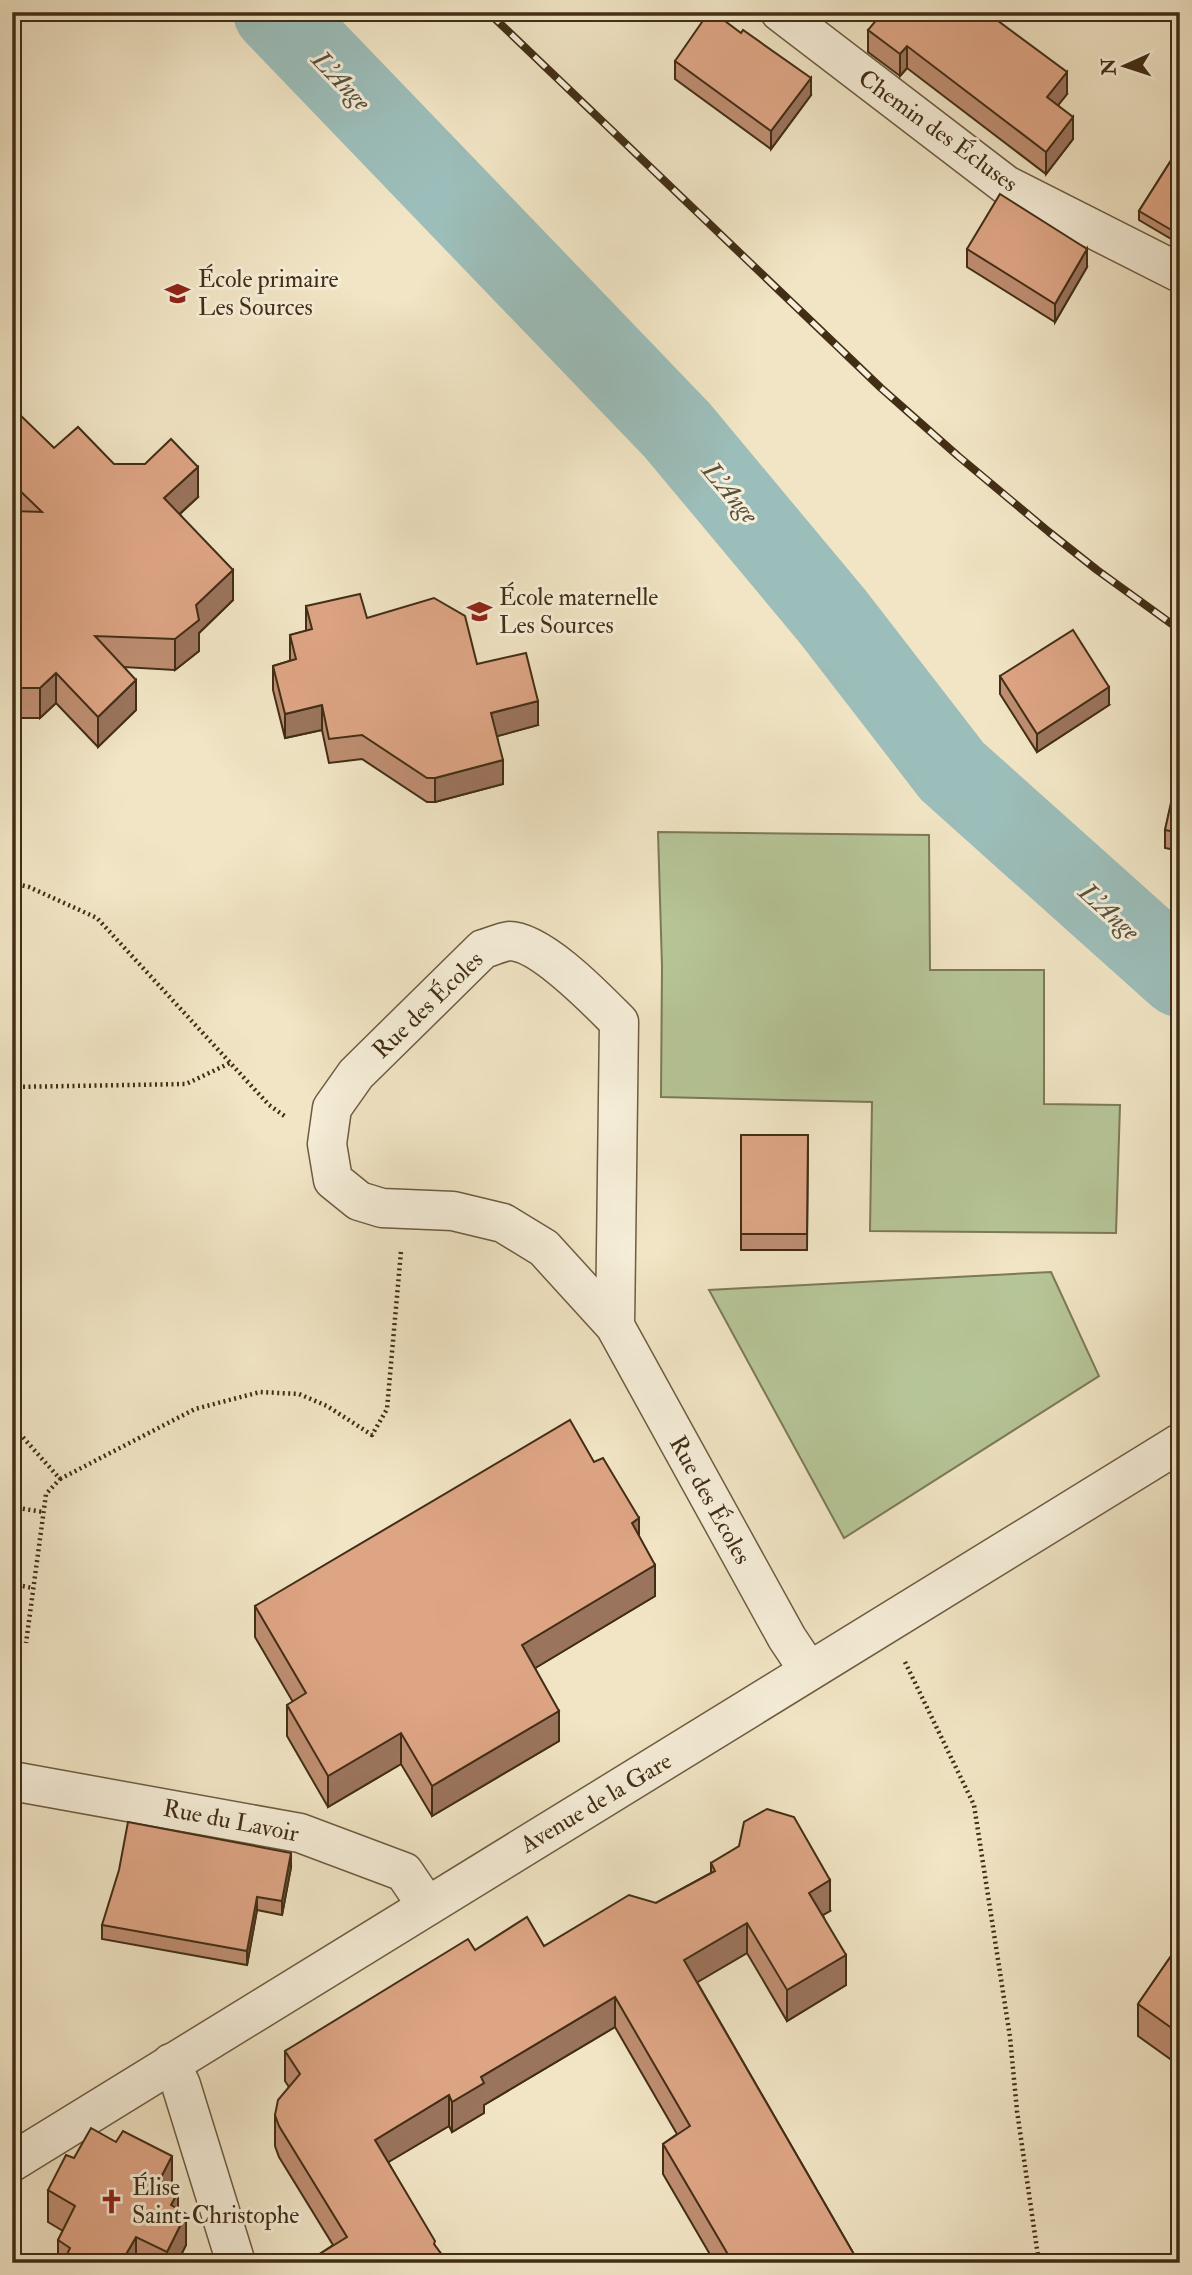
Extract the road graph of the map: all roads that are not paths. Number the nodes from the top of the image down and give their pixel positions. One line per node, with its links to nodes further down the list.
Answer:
1 (780, 12): 2 (street, Chemin des Écluses)
2 (1180, 273)
3 (615, 1326): 3 (street, Rue des Écoles); 5 (street, Rue des Écoles)
4 (1180, 1443): 5 (street, Avenue de la Gare)
5 (809, 1671): 7 (street, Avenue de la Gare)
6 (12, 1781): 7 (street, Rue du Lavoir)
7 (427, 1906): 8 (street, Avenue de la Gare)
8 (171, 2063): 9 (street, Avenue de la Gare); 10 (street)
9 (12, 2162)
10 (236, 2263)

